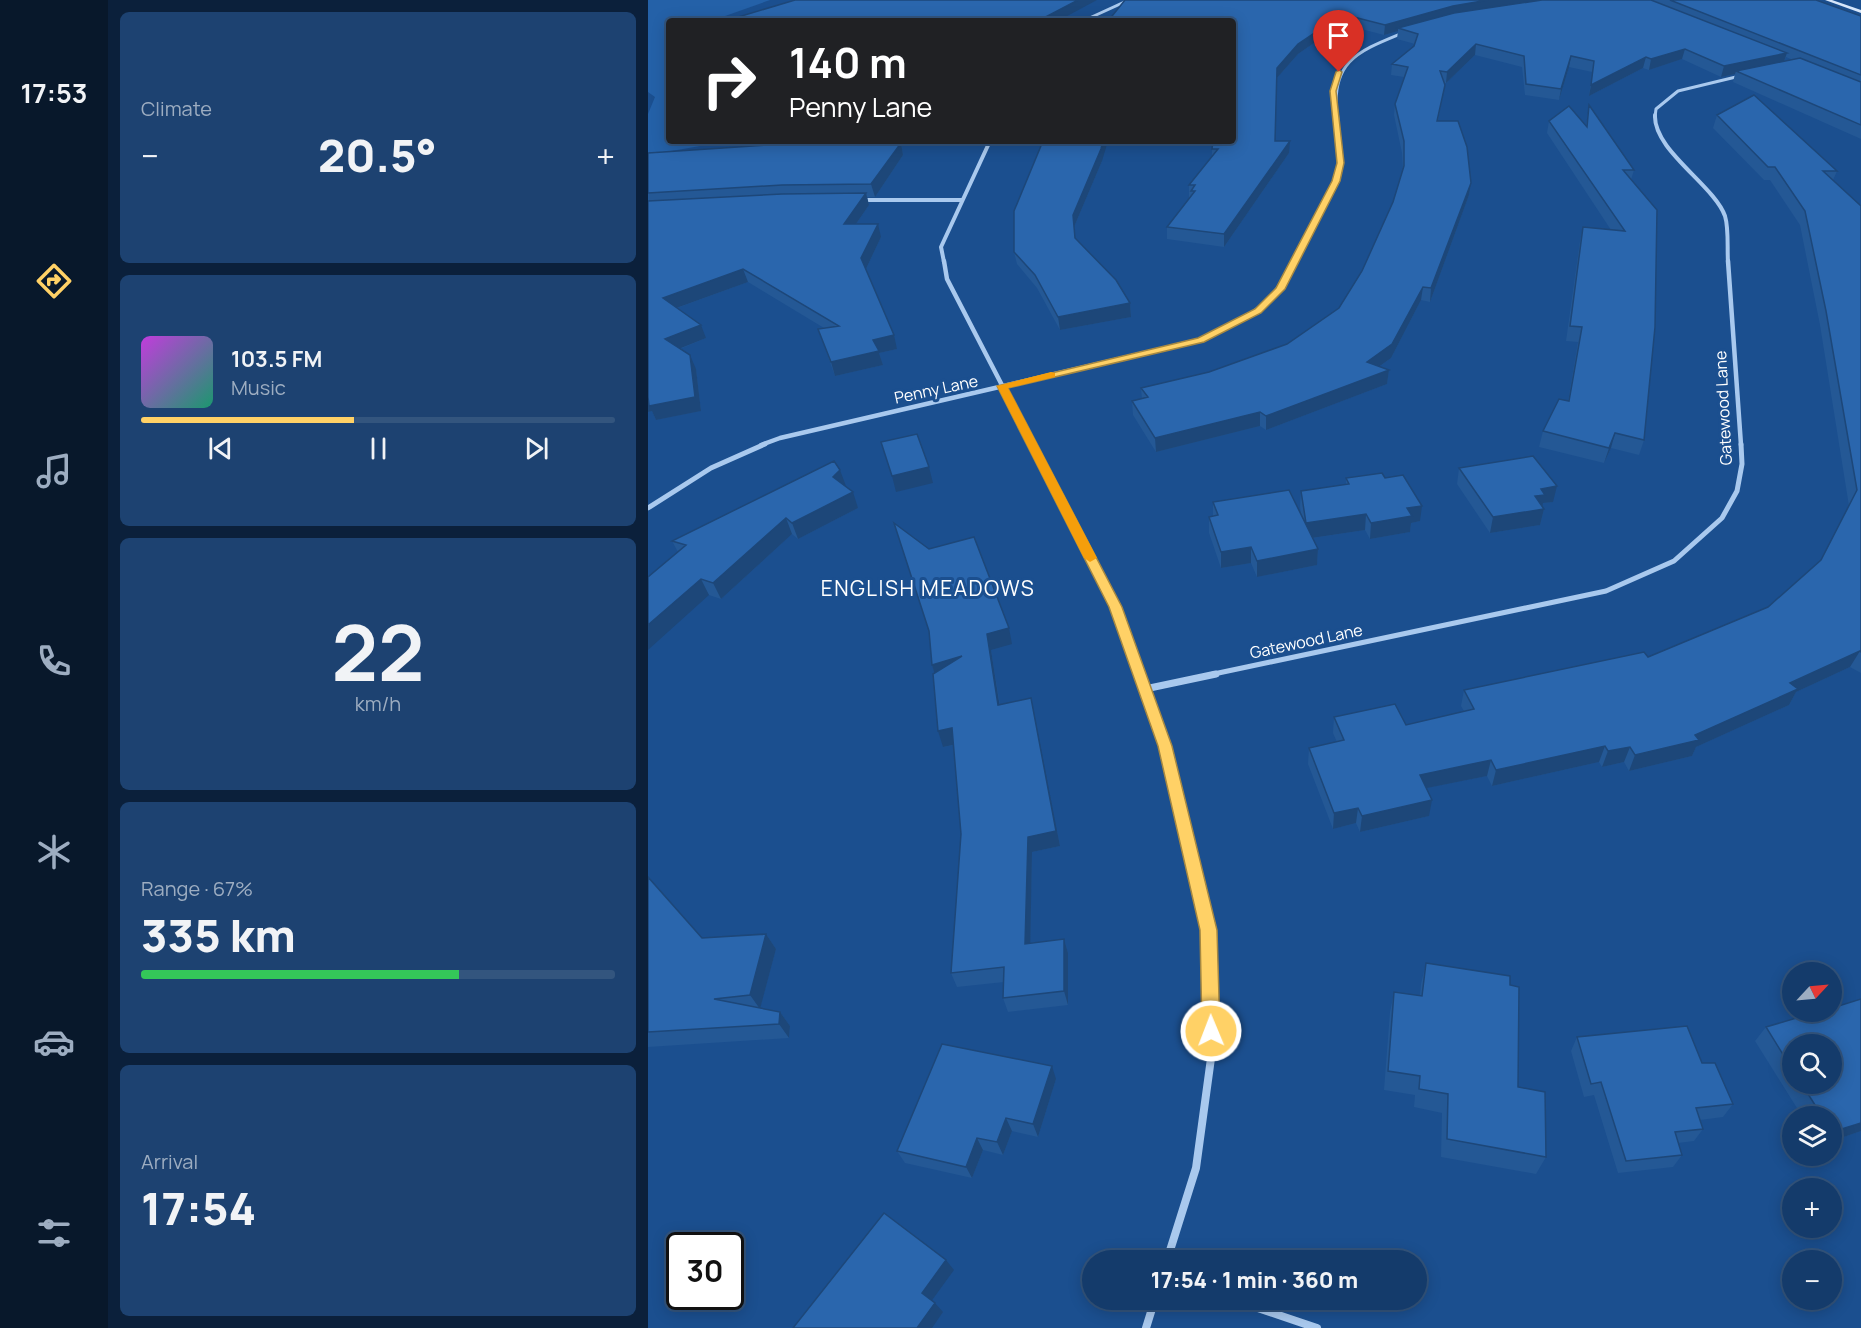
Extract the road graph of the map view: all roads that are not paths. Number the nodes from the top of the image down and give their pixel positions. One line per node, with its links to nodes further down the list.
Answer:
1 (1129, 0): 4 (street)
2 (1827, 0): 3 (main road)
3 (1861, 12)
4 (1090, 18)
5 (1413, 29): 10 (street, Penny Lane)
6 (1751, 74): 12 (street, Gatewood Lane)
7 (989, 144): 9 (street)
8 (859, 200): 9 (street)
9 (962, 200): 10 (street)
10 (1002, 386): 11 (street, Penny Lane); 12 (street)
11 (649, 507)
12 (1145, 689): 13 (street)
13 (1170, 1250)
14 (1152, 1310): 16 (street)
15 (1264, 1310): 17 (street)
16 (1146, 1328)
17 (1317, 1328)

